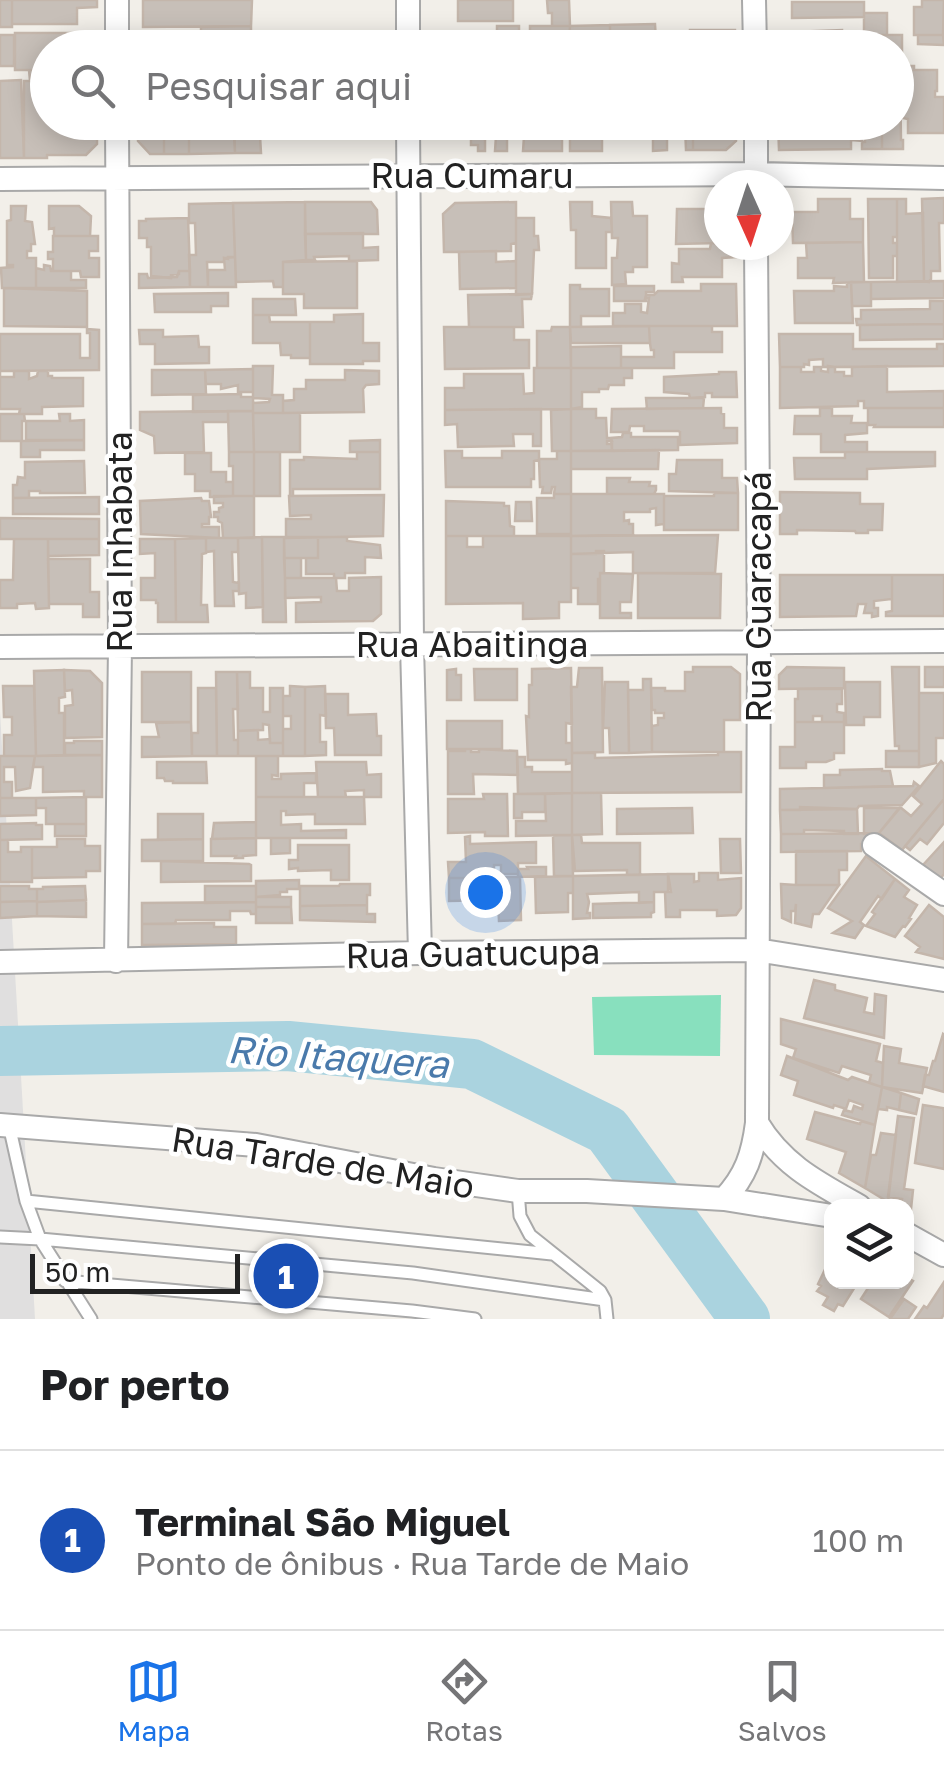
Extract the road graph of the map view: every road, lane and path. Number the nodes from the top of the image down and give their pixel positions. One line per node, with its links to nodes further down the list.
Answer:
1 (117, 0): 4 (street)
2 (408, 0): 5 (street)
3 (754, 0): 6 (street)
4 (117, 30)
5 (408, 30)
6 (755, 30)
7 (117, 140): 12 (street, Rua Inhabata)
8 (408, 140): 11 (street)
9 (756, 140): 10 (street)
10 (756, 170)
11 (408, 176): 12 (street, Rua Cumaru); 15 (street, Rua Cumaru); 20 (street)
12 (118, 178): 14 (street, Rua Cumaru); 21 (street, Rua Inhabata)
13 (944, 178): 16 (street, Rua Cumaru)
14 (0, 179)
15 (704, 179)
16 (794, 180)
17 (756, 260): 19 (street, Rua Guaracapá)
18 (944, 641): 19 (street, Rua Abaitinga)
19 (759, 642): 20 (street, Rua Abaitinga); 25 (street, Rua Guaracapá)
20 (412, 645): 21 (street, Rua Abaitinga); 26 (street)
21 (120, 646): 22 (street, Rua Abaitinga); 28 (street, Rua Inhabata)
22 (0, 647)
23 (874, 845): 24 (street)
24 (944, 894)
25 (756, 950): 26 (street, Rua Guatucupa); 29 (street, Rua Guatucupa); 30 (street, Rua Guaracapá)
26 (420, 953): 28 (street, Rua Guatucupa)
27 (0, 962): 28 (street, Rua Guatucupa)
28 (116, 962)
29 (944, 980)
30 (758, 1123): 33 (street, Rua Guaracapá); 34 (street)
31 (4, 1125): 32 (street, Rua Tarde de Maio); 35 (lane)
32 (518, 1191): 33 (street, Rua Tarde de Maio); 40 (lane)
33 (714, 1199): 36 (street, Rua Tarde de Maio)
34 (847, 1199)
35 (26, 1202): 39 (lane); 40 (lane)
36 (824, 1215)
37 (0, 1237): 39 (lane)
38 (914, 1238): 41 (street)
39 (40, 1239): 42 (lane); 43 (lane)
40 (552, 1254): 43 (lane)
41 (944, 1255)
42 (65, 1281): 44 (lane); 45 (lane)
43 (605, 1300): 46 (lane)
44 (91, 1319)
45 (476, 1319)
46 (607, 1319)

